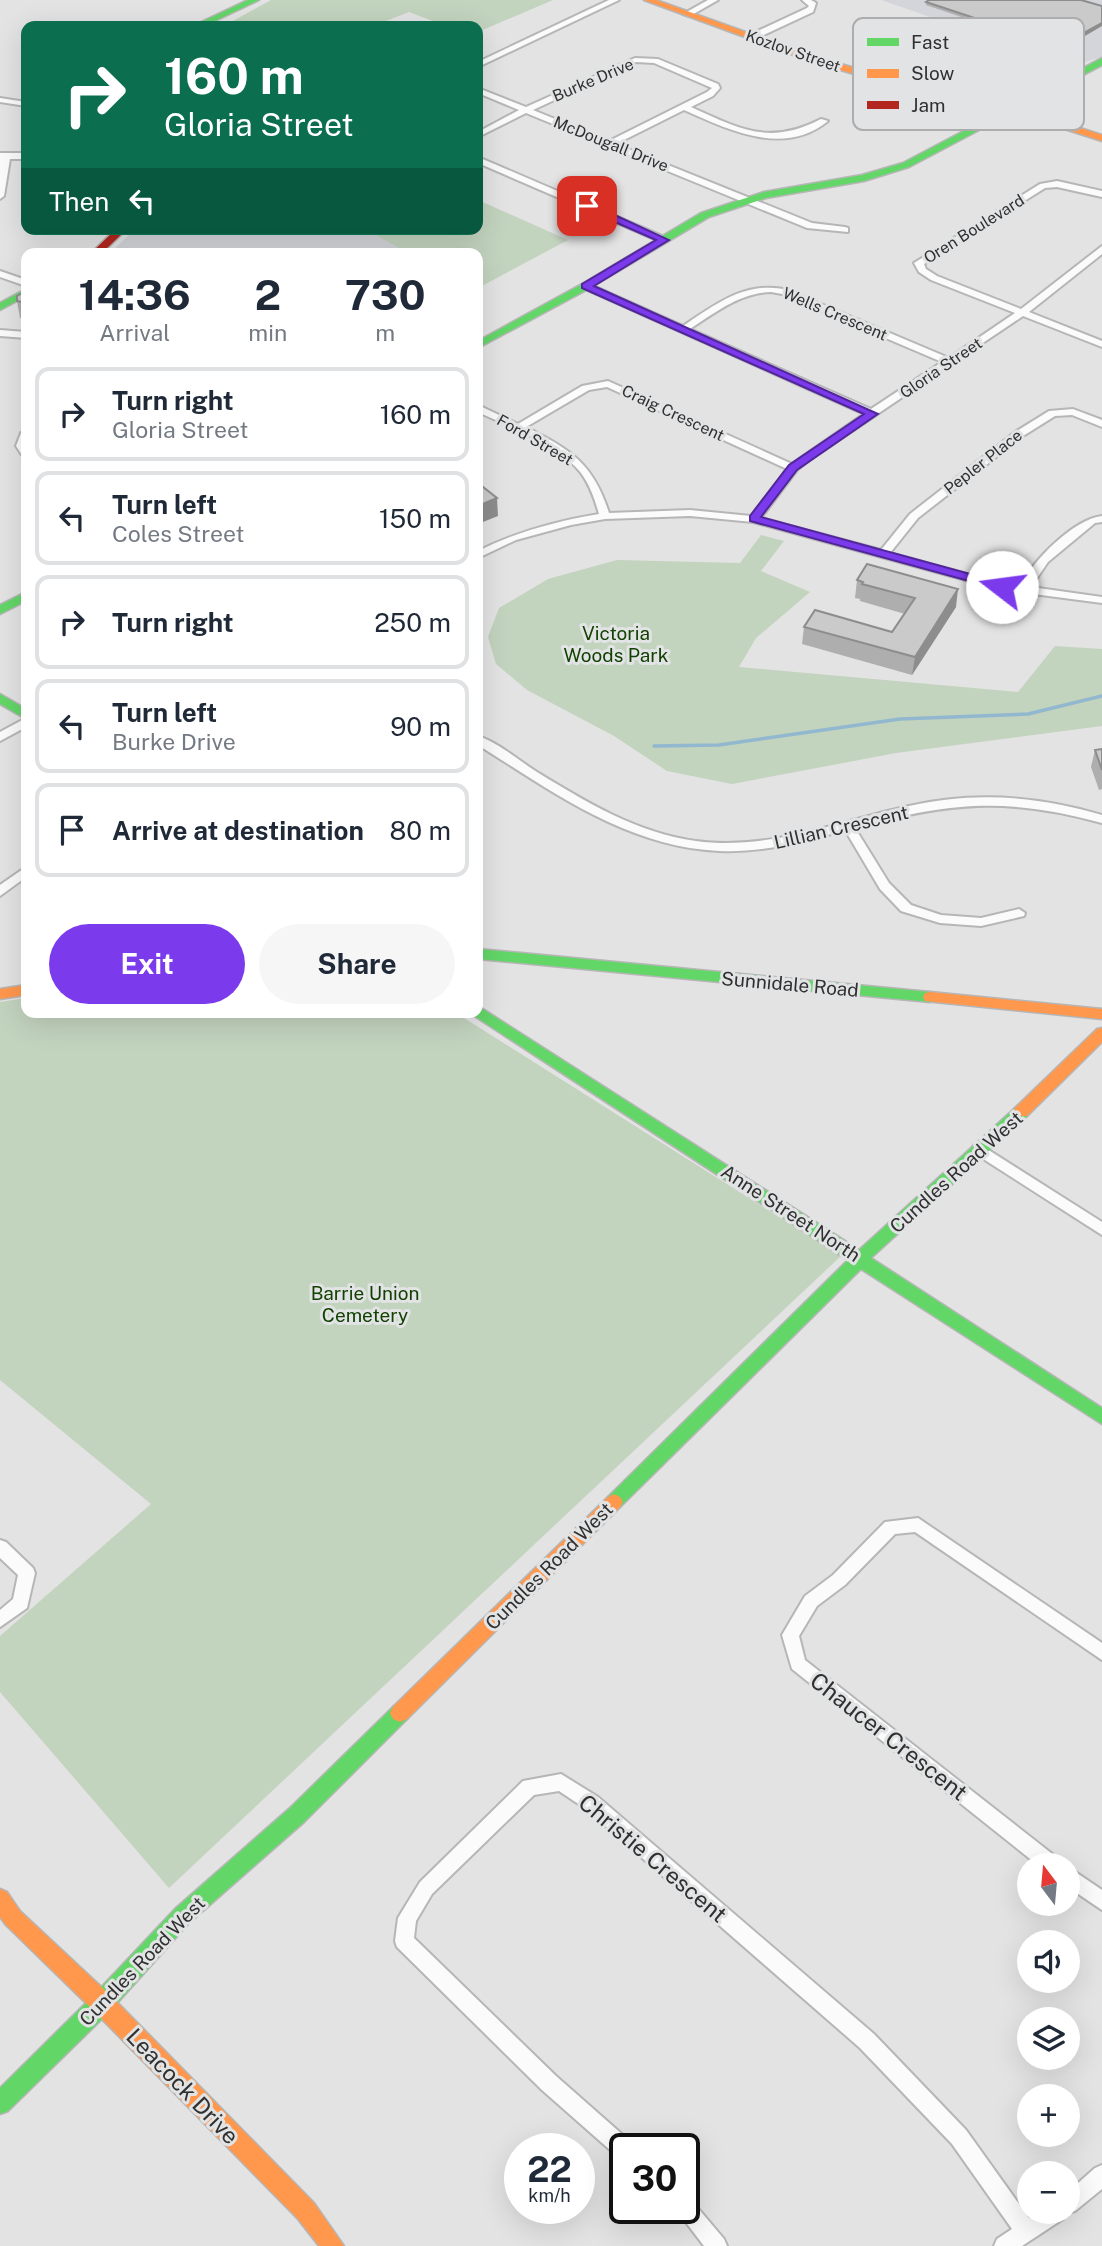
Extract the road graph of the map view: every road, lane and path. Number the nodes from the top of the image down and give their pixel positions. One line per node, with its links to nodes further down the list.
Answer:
1 (255, 0): 7 (street)
2 (615, 0): 10 (street)
3 (648, 0): 6 (street, Kozlov Street)
4 (714, 0): 6 (street)
5 (806, 0): 8 (street)
6 (687, 14): 8 (street, Kozlov Street)
7 (208, 21)
8 (752, 37): 12 (street, Kozlov Street)
9 (1102, 61): 11 (street)
10 (483, 63)
11 (1084, 70)
12 (853, 71)
13 (483, 92): 17 (street, McDougall Drive)
14 (0, 100): 15 (street)
15 (21, 103)
16 (684, 107): 17 (street, Burke Drive); 18 (street); 23 (street, Burke Drive)
17 (525, 110): 21 (street, Burke Drive); 23 (street, McDougall Drive)
18 (824, 121)
19 (972, 130): 29 (street)
20 (1077, 130): 22 (street, Kozlov Street)
21 (483, 132)
22 (1102, 138)
23 (609, 144): 29 (street, McDougall Drive)
24 (21, 156): 25 (street)
25 (3, 157): 28 (street)
26 (483, 162): 32 (street)
27 (1102, 194): 40 (street, Oren Boulevard)
28 (0, 196)
29 (743, 200): 30 (street, McDougall Drive); 32 (street)
30 (845, 230)
31 (116, 235): 33 (street)
32 (664, 240): 37 (street)
33 (101, 248)
34 (1102, 249): 40 (street, Gloria Street)
35 (0, 274): 36 (street)
36 (21, 281)
37 (586, 286): 41 (street); 44 (street)
38 (21, 295): 39 (street)
39 (0, 307)
40 (1022, 313): 45 (street, Oren Boulevard); 46 (street, Gloria Street)
41 (684, 329): 46 (street, Wells Crescent); 48 (street)
42 (0, 333): 43 (street)
43 (21, 335)
44 (483, 342)
45 (1102, 344)
46 (951, 362): 48 (street, Gloria Street)
47 (483, 410): 50 (street, Ford Street)
48 (873, 414): 51 (street, Gloria Street)
49 (1102, 424): 56 (street, Pepler Place)
50 (518, 428): 51 (street, Craig Crescent); 52 (street, Ford Street)
51 (793, 468): 53 (street, Gloria Street)
52 (605, 516): 53 (street); 55 (street)
53 (754, 519): 56 (street)
54 (1102, 519): 57 (street)
55 (483, 552)
56 (883, 555): 57 (street)
57 (1025, 589): 59 (street)
58 (21, 599): 60 (street)
59 (1102, 600)
60 (0, 610)
61 (0, 698): 62 (street)
62 (21, 712)
63 (21, 725): 64 (street)
64 (0, 737)
65 (483, 743): 67 (street, Lillian Crescent)
66 (1102, 818): 67 (street, Lillian Crescent)
67 (848, 826): 70 (street)
68 (21, 875): 69 (street)
69 (0, 892)
70 (1019, 913)
71 (483, 954): 74 (street, Sunnidale Road)
72 (21, 991): 73 (street)
73 (0, 994)
74 (1102, 1014)
75 (483, 1015): 79 (street, Anne Street North)
76 (1102, 1033): 77 (street, Cundles Road West)
77 (979, 1149): 78 (street); 79 (street, Cundles Road West)
78 (1102, 1229)
79 (861, 1258): 80 (street, Anne Street North); 88 (street, Cundles Road West)
80 (1102, 1417)
81 (0, 1547): 82 (street)
82 (0, 1620)
83 (1102, 1652): 84 (street, Chaucer Crescent)
84 (1038, 1853)
85 (1080, 1885): 87 (street)
86 (0, 1899): 88 (street, Leacock Drive)
87 (1102, 1901)
88 (102, 2003): 89 (street, Cundles Road West); 96 (street, Leacock Drive)
89 (0, 2103)
90 (609, 2136): 95 (street, Christie Crescent)
91 (1102, 2175): 92 (street)
92 (1080, 2195)
93 (698, 2224): 97 (street)
94 (1039, 2224): 95 (street)
95 (1027, 2232): 98 (street)
96 (333, 2246)
97 (717, 2246)
98 (1004, 2246)

